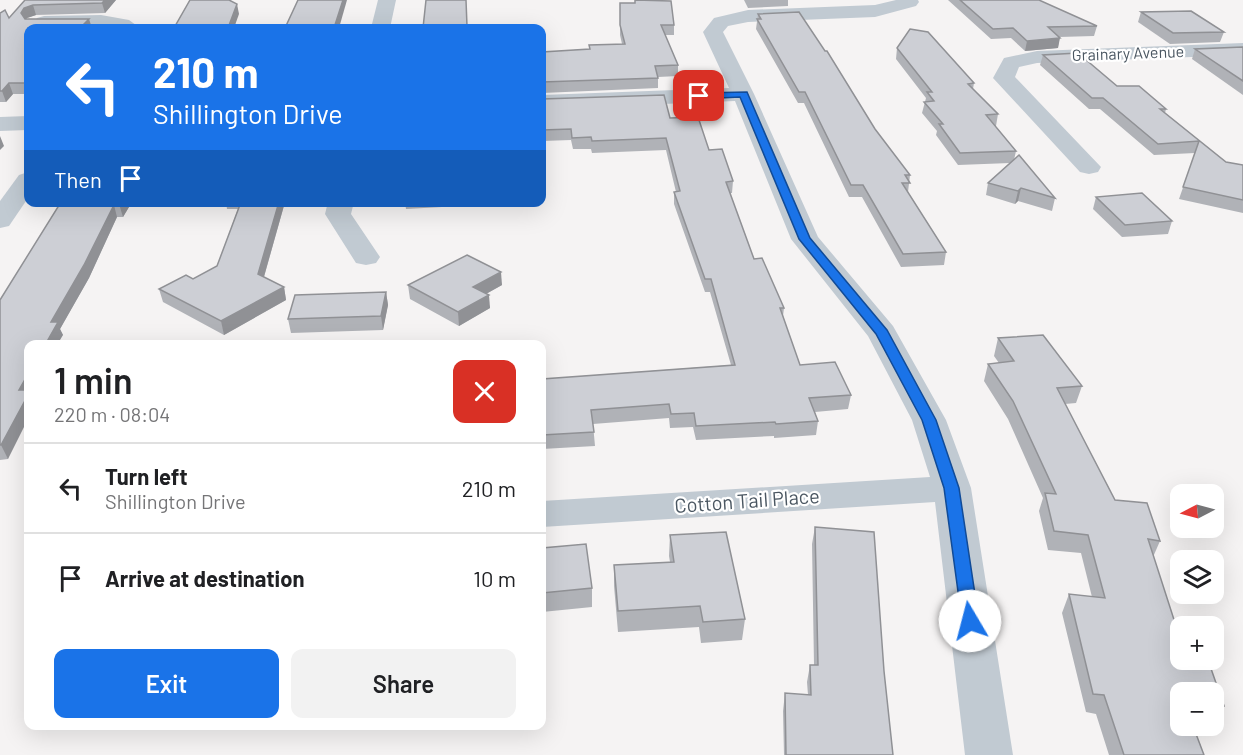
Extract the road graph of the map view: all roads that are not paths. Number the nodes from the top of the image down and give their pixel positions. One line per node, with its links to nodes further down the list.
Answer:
1 (387, 0): 5 (street)
2 (910, 2): 7 (street)
3 (36, 23): 4 (street)
4 (124, 24)
5 (382, 24)
6 (1243, 49): 11 (street, Grainary Avenue)
7 (743, 94): 8 (street); 16 (street)
8 (546, 102)
9 (24, 123): 10 (street)
10 (0, 124)
11 (1089, 167)
12 (24, 186): 14 (street)
13 (339, 207): 15 (street)
14 (0, 220)
15 (366, 257)
16 (952, 488): 17 (street, Cotton Tail Place); 18 (street)
17 (546, 514)
18 (989, 755)

